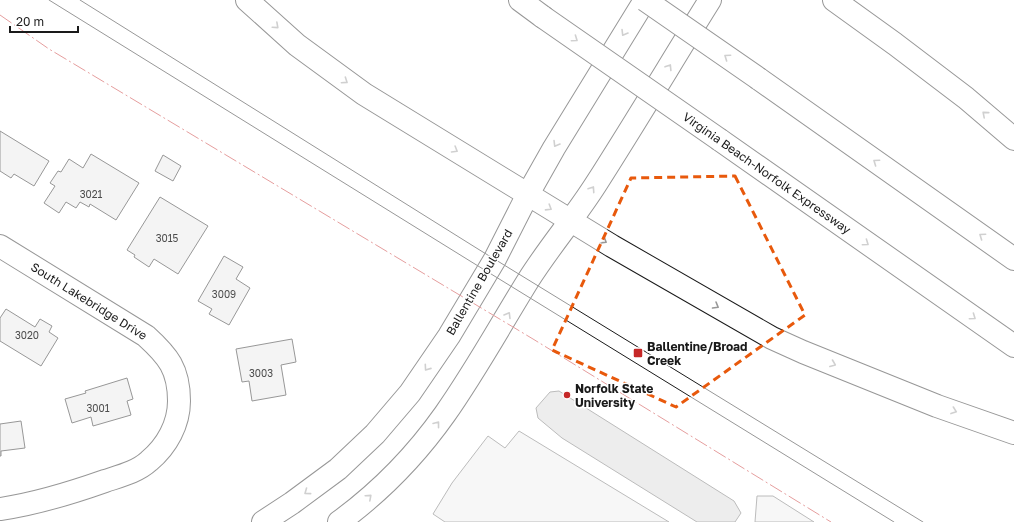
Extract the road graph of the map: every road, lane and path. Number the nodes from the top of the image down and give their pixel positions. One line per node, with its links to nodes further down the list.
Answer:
1 (247, 0): 7 (main road, one-way to 7)
2 (520, 0): 11 (main road, Virginia Beach-Norfolk Expressway, one-way to 11, bridge)
3 (645, 0): 7 (main road, Ballentine Boulevard, one-way to 7); 10 (main road, one-way to 3, bridge)
4 (710, 0): 8 (main road, one-way to 4)
5 (834, 0): 6 (main road, one-way to 5)
6 (1014, 139)
7 (528, 194): 8 (main road, one-way to 8); 14 (main road, Ballentine Boulevard, one-way to 14)
8 (570, 221): 12 (main road, one-way to 12); 15 (main road, one-way to 8)
9 (0, 246): 13 (main road, South Lakebridge Drive)
10 (1014, 259)
11 (1014, 346)
12 (1014, 433)
13 (0, 509)
14 (263, 522)
15 (339, 522)

